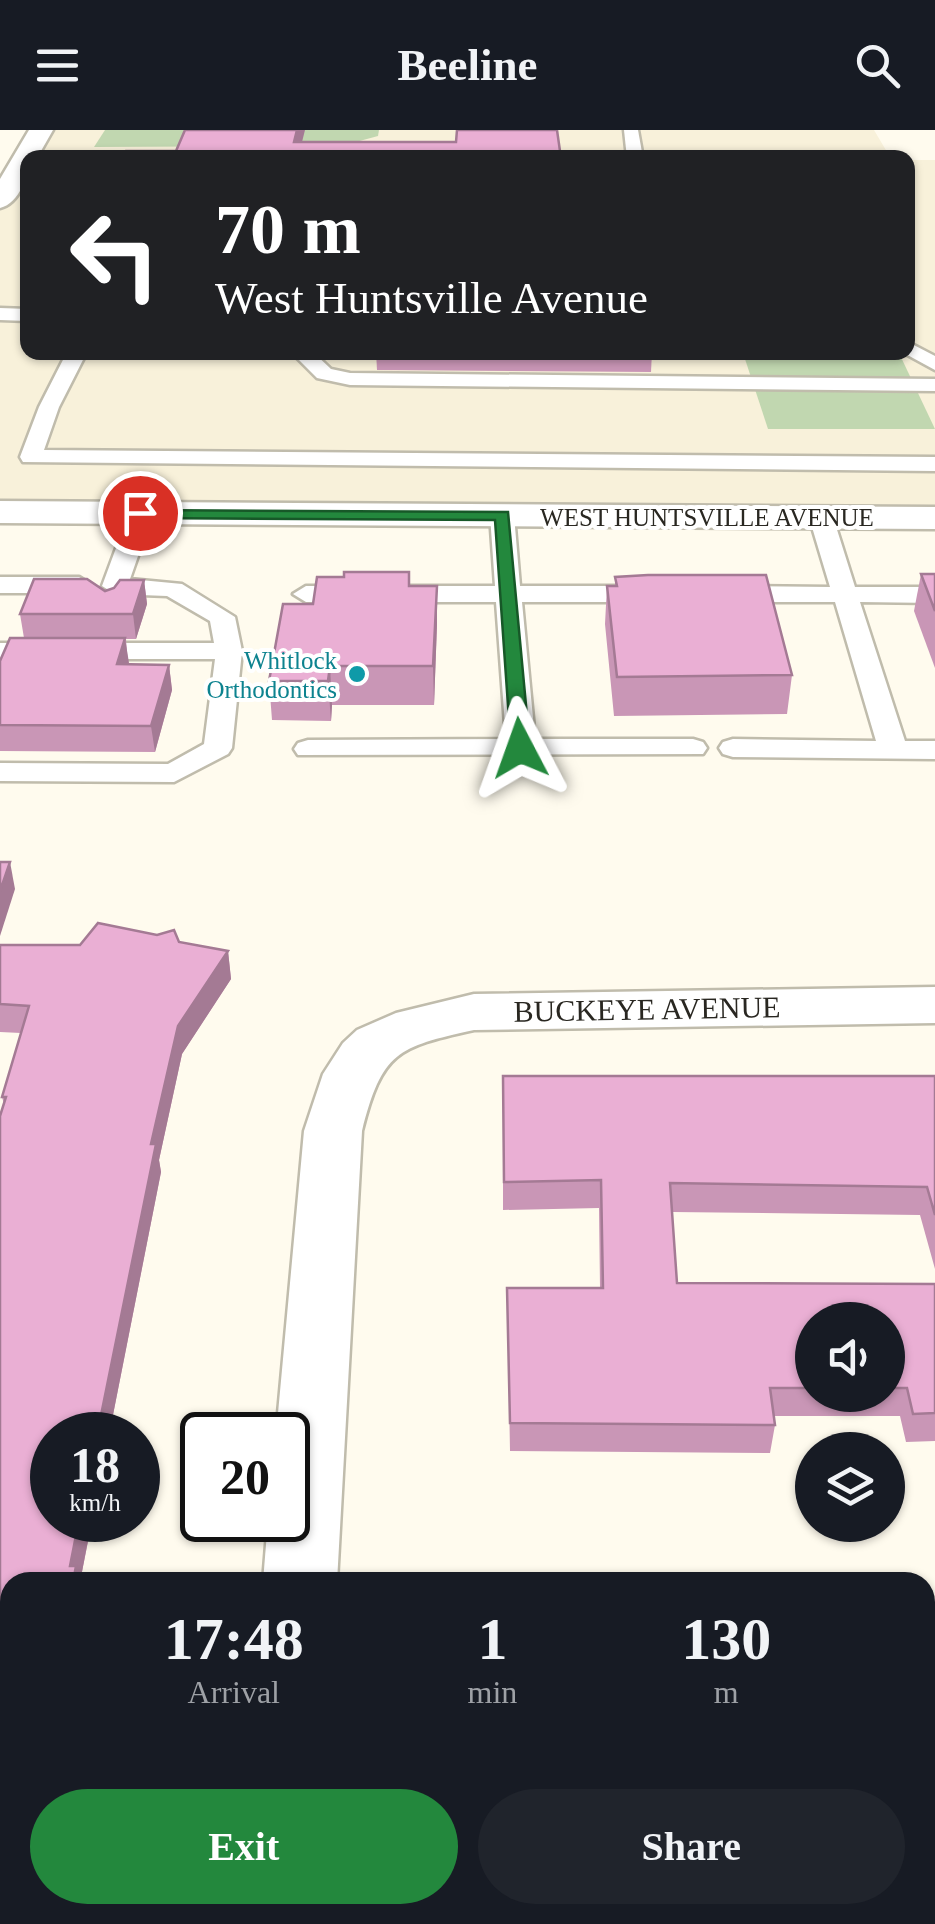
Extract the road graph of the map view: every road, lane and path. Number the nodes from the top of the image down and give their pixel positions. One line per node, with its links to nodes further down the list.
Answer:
1 (20, 164): 2 (street)
2 (2, 193)
3 (74, 360): 6 (lane)
4 (309, 360): 5 (lane)
5 (935, 384)
6 (935, 464)
7 (0, 512): 8 (street, WEST HUNTSVILLE AVENUE)
8 (140, 513): 9 (street, WEST HUNTSVILLE AVENUE); 15 (lane)
9 (502, 515): 10 (street, WEST HUNTSVILLE AVENUE); 13 (lane)
10 (821, 517): 11 (street, WEST HUNTSVILLE AVENUE); 16 (lane)
11 (935, 518)
12 (4, 591): 15 (lane)
13 (508, 593): 14 (lane); 16 (lane); 20 (lane)
14 (306, 594)
15 (111, 595): 19 (lane)
16 (845, 595): 17 (lane); 24 (lane)
17 (935, 595)
18 (0, 651): 19 (lane)
19 (229, 652): 26 (lane)
20 (520, 748): 21 (lane); 23 (lane)
21 (693, 748)
22 (733, 748): 24 (lane)
23 (308, 749)
24 (893, 750): 25 (lane)
25 (935, 750)
26 (0, 772)
27 (935, 1006): 28 (street, BUCKEYE AVENUE)
28 (301, 1572)

